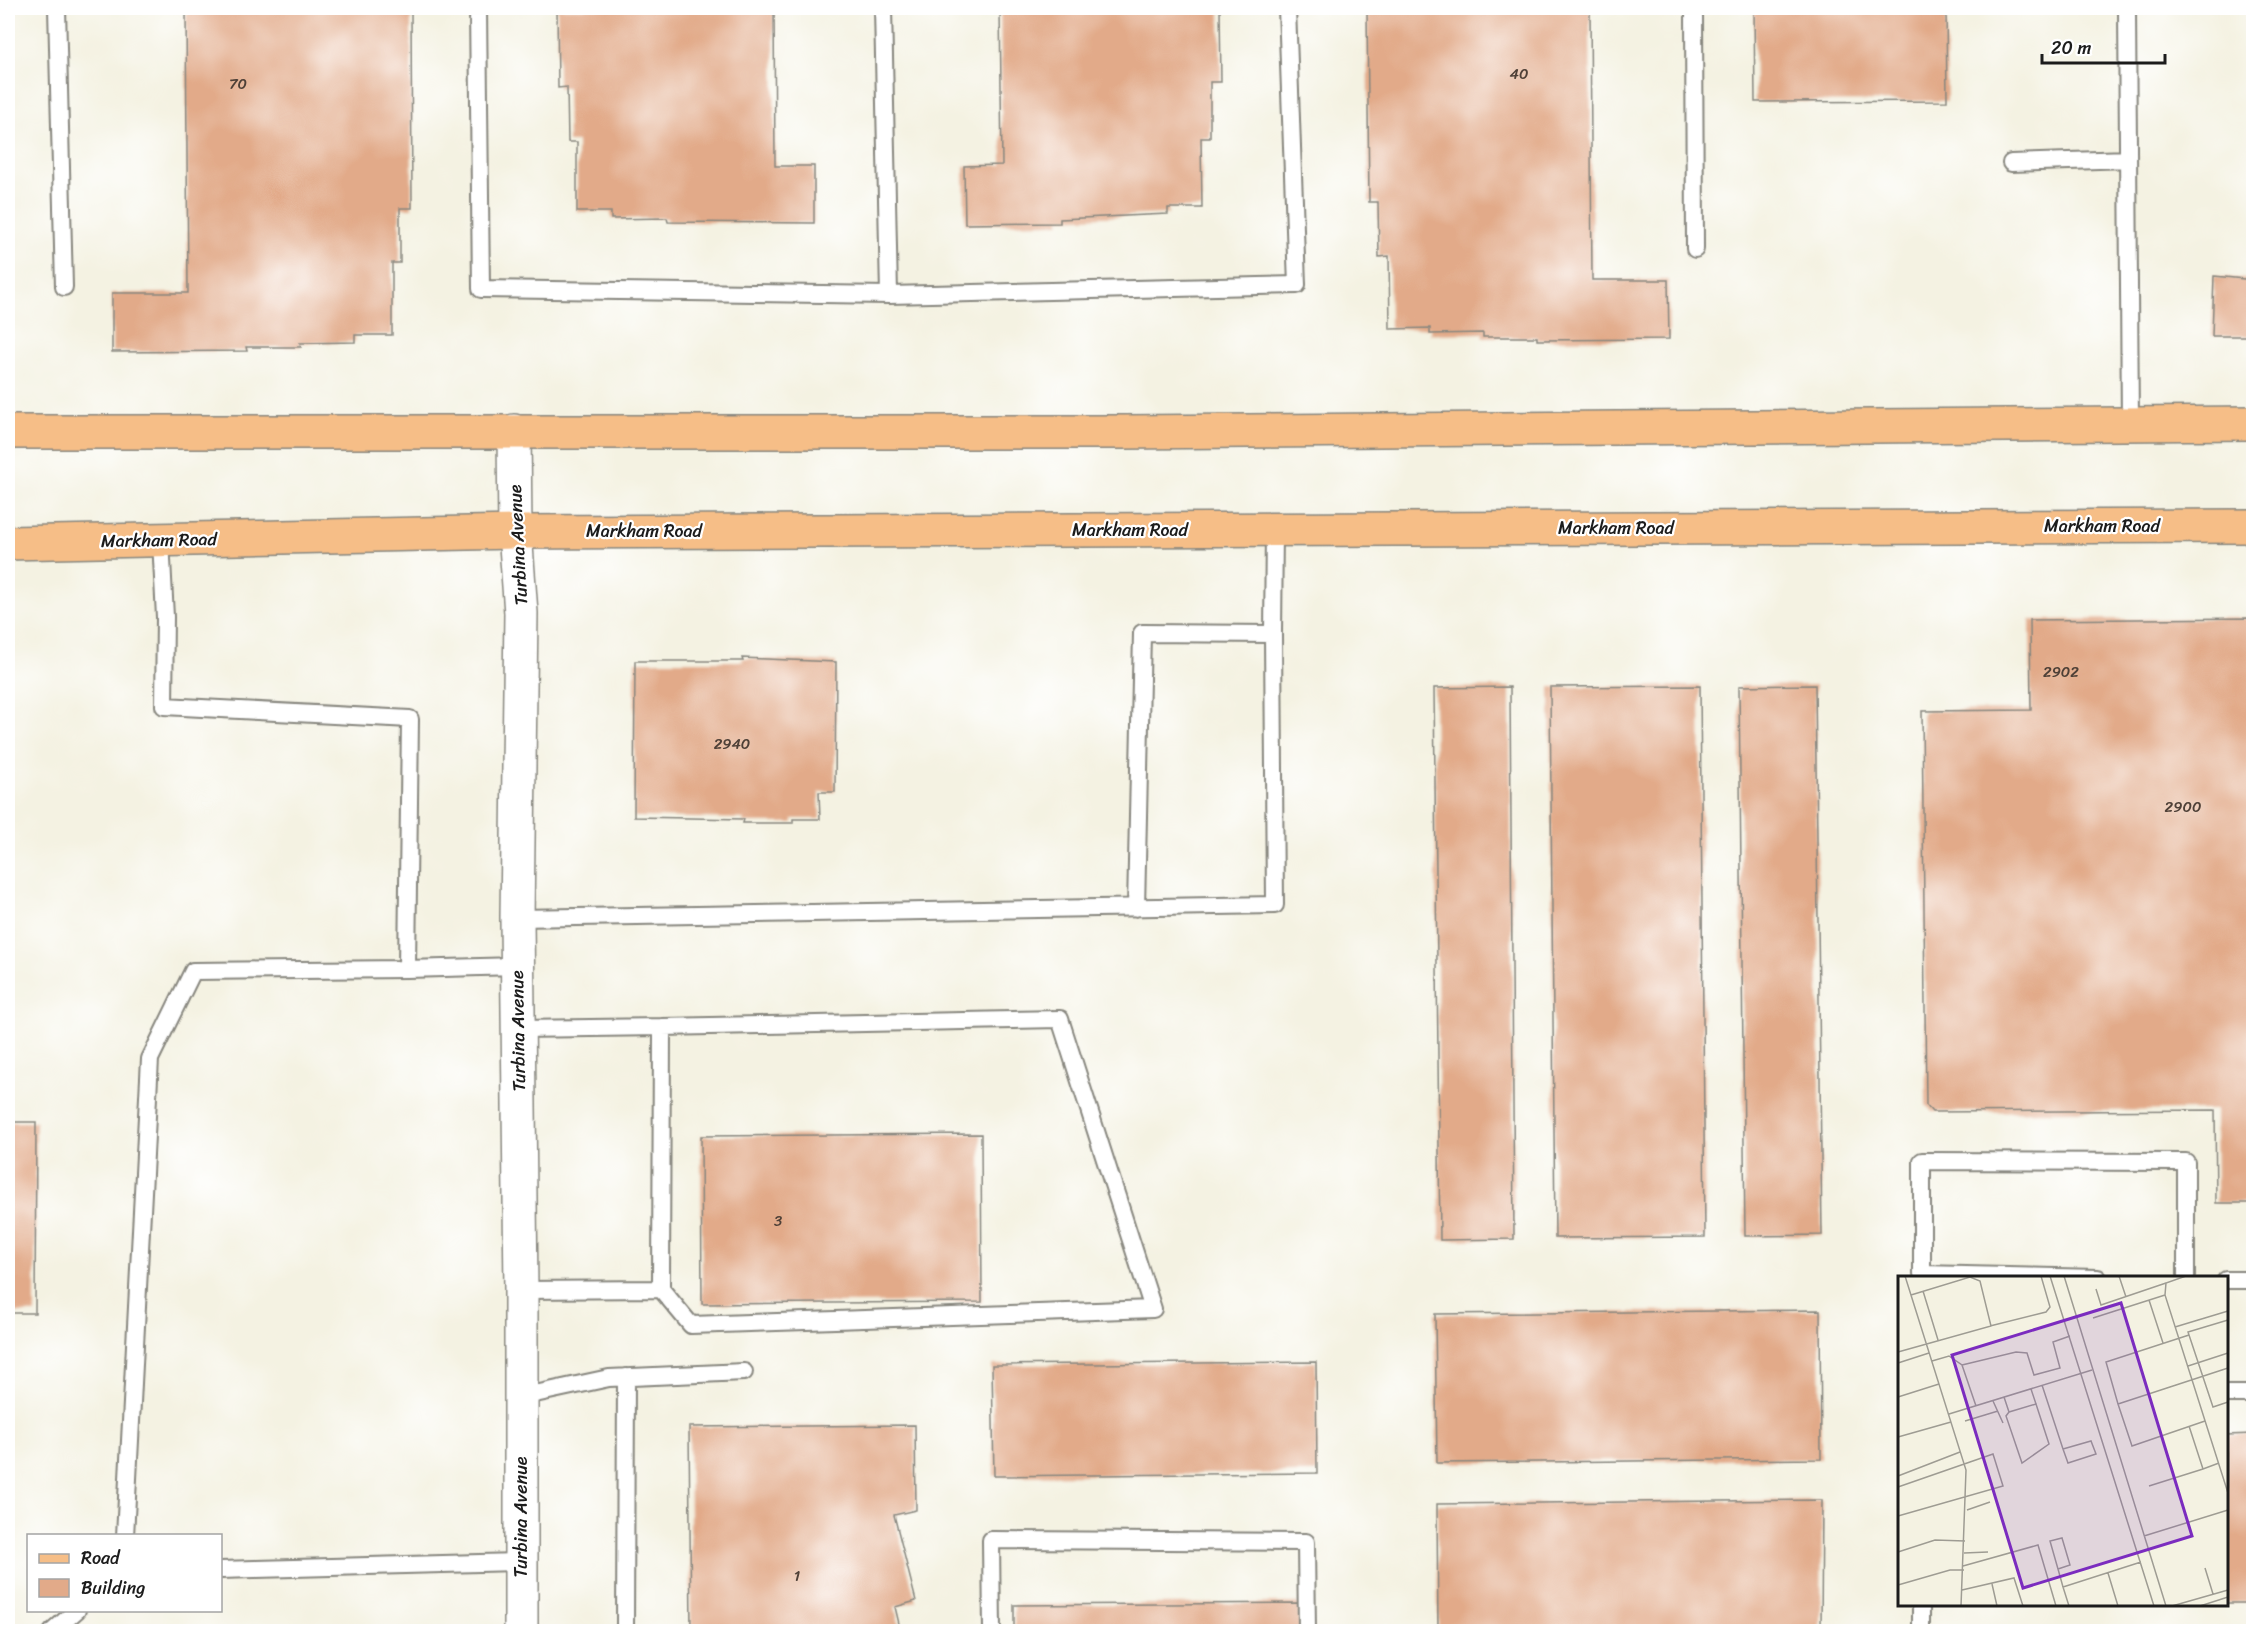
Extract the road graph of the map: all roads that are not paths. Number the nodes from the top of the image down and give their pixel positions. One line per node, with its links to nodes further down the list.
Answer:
1 (57, 8): 10 (lane)
2 (478, 8): 11 (lane)
3 (883, 8): 11 (lane)
4 (1287, 8): 11 (lane)
5 (1694, 8): 9 (lane)
6 (2127, 8): 7 (lane)
7 (2128, 159): 8 (lane); 13 (lane)
8 (2011, 163)
9 (1695, 249)
10 (64, 287)
11 (889, 295)
12 (2253, 423): 13 (main road)
13 (2130, 424): 14 (main road)
14 (514, 431): 15 (main road); 18 (street, Turbina Avenue)
15 (8, 432)
16 (2253, 526): 17 (main road, Markham Road)
17 (1274, 529): 18 (main road, Markham Road); 21 (lane)
18 (514, 532): 19 (main road, Markham Road); 23 (street, Turbina Avenue)
19 (160, 540): 20 (main road, Markham Road); 25 (lane)
20 (8, 543)
21 (1273, 634): 22 (lane); 22 (lane)
22 (1136, 908): 23 (lane)
23 (517, 918): 24 (street, Turbina Avenue)
24 (517, 966): 25 (lane); 27 (street, Turbina Avenue)
25 (407, 969): 39 (lane)
26 (662, 1027): 27 (lane); 32 (lane); 32 (lane)
27 (519, 1029): 33 (street, Turbina Avenue)
28 (2010, 1276): 29 (lane)
29 (2186, 1276)
30 (2228, 1280): 31 (lane)
31 (2253, 1280)
32 (661, 1289): 33 (lane)
33 (521, 1290): 38 (street, Turbina Avenue)
34 (744, 1372): 35 (lane)
35 (626, 1377): 38 (lane); 46 (lane)
36 (2228, 1394): 37 (lane)
37 (2253, 1394)
38 (521, 1397): 40 (street, Turbina Avenue)
39 (125, 1534)
40 (521, 1562): 41 (lane); 45 (street, Turbina Avenue)
41 (222, 1570)
42 (1921, 1606): 49 (lane)
43 (76, 1612): 44 (lane)
44 (52, 1632)
45 (520, 1632)
46 (625, 1632)
47 (992, 1632): 48 (lane)
48 (1306, 1632)
49 (1921, 1632)

